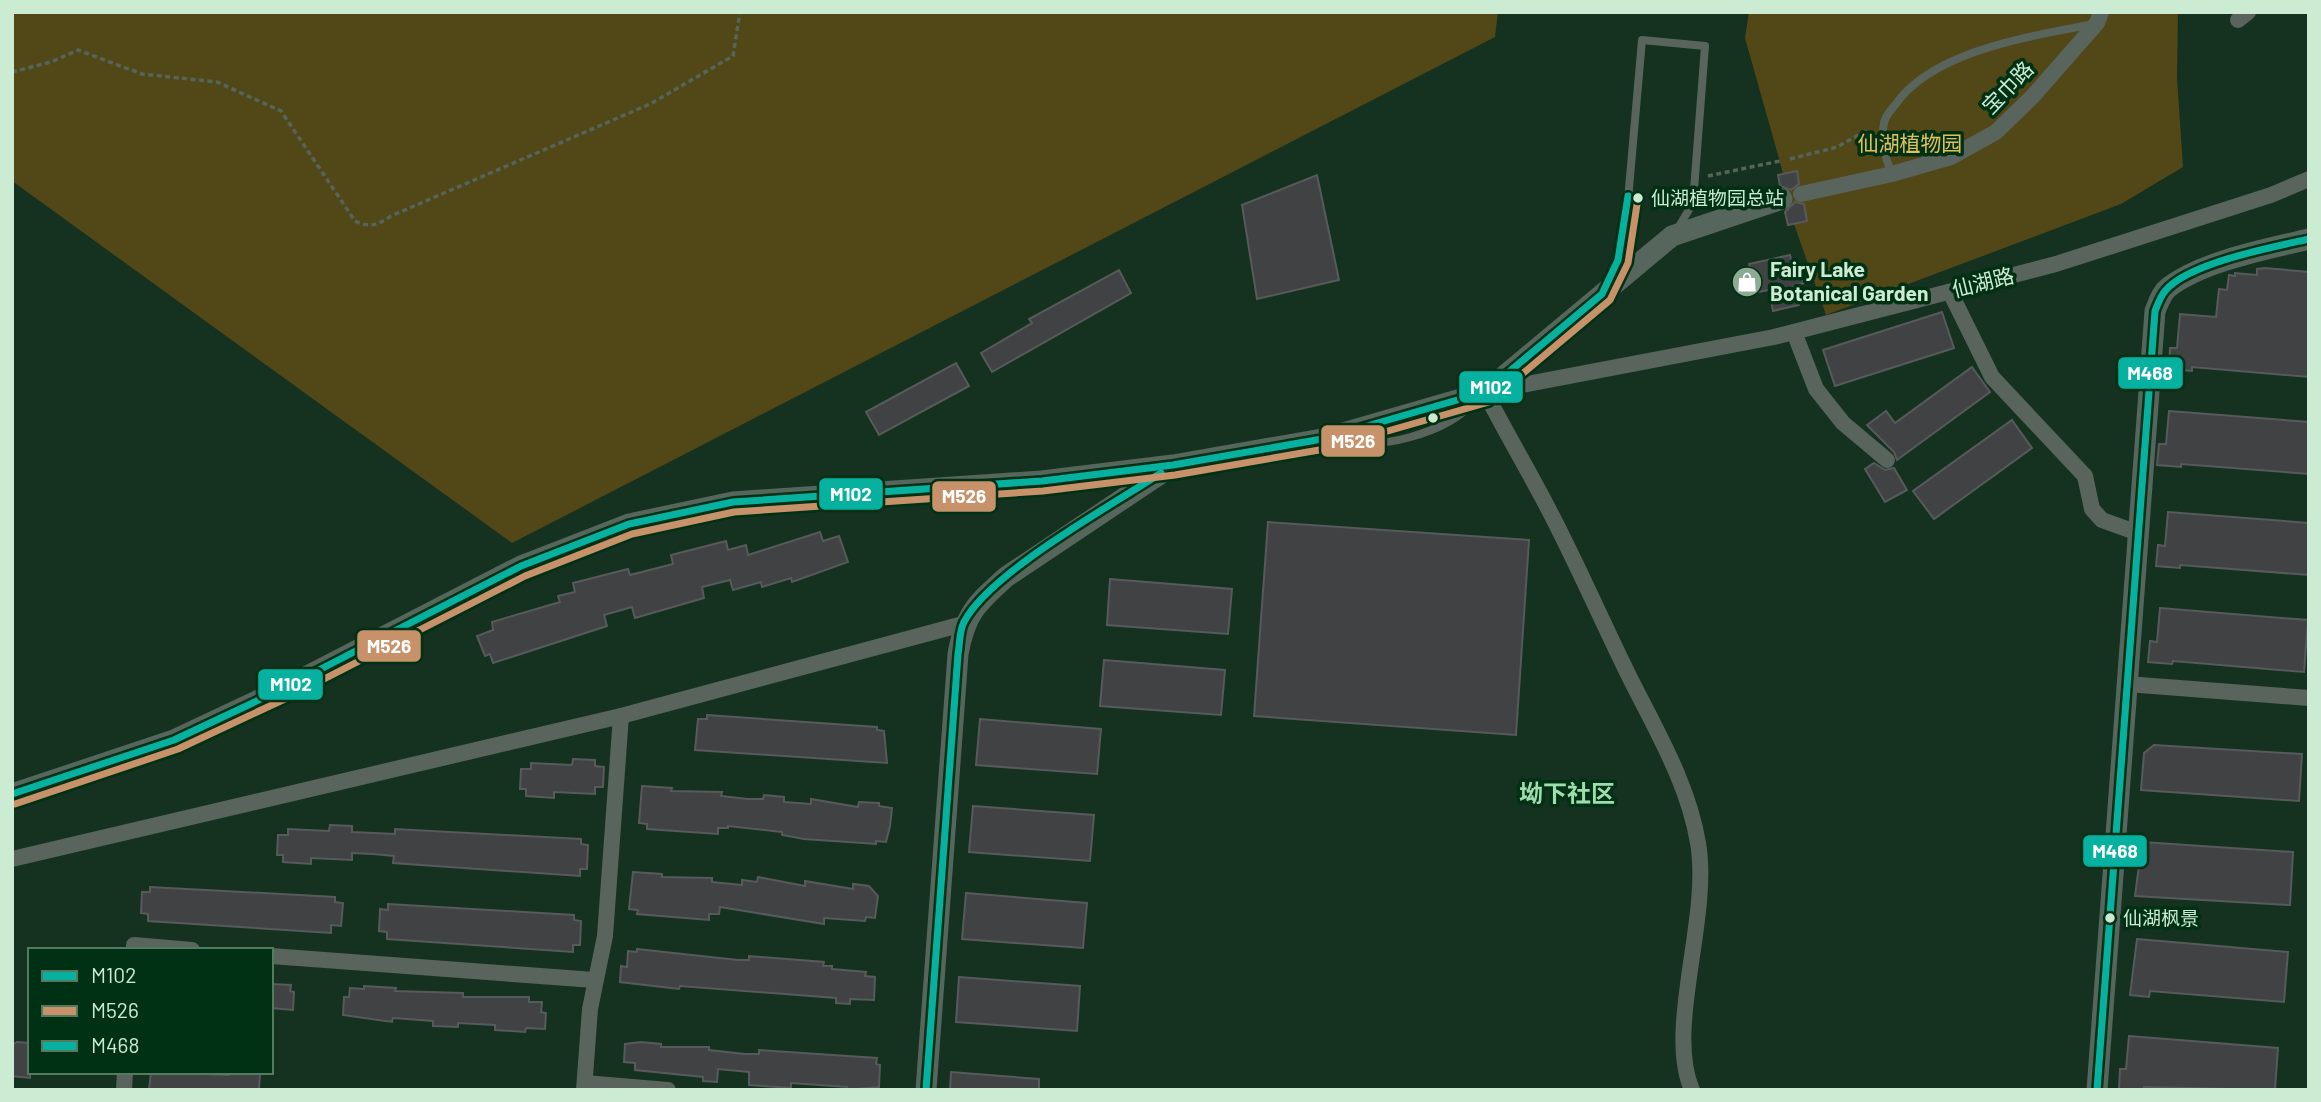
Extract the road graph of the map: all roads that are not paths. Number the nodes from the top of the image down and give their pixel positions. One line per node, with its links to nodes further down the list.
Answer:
1 (2099, 18): 2 (street, 宝巾路); 2 (lane)
2 (1892, 174): 4 (street, 宝巾路)
3 (2309, 178): 7 (street, 仙湖路)
4 (1792, 196): 5 (street, 仙湖路)
5 (1672, 236): 8 (street, 仙湖路); 8 (lane)
6 (2309, 239): 13 (street)
7 (1950, 292): 9 (street, 仙湖路); 13 (street)
8 (1602, 294): 10 (street, 仙湖路)
9 (1794, 332): 10 (street, 仙湖路); 11 (street)
10 (1485, 392): 12 (street, 仙湖路); 27 (street)
11 (1887, 460)
12 (1173, 465): 14 (street, 仙湖路); 18 (street)
13 (2138, 533): 15 (street)
14 (963, 624): 17 (street); 26 (street, 仙湖路)
15 (2127, 684): 16 (street); 28 (street)
16 (2309, 698)
17 (621, 716): 19 (street); 23 (street)
18 (12, 794)
19 (12, 859)
20 (134, 948): 21 (street)
21 (169, 948)
22 (273, 956): 23 (street)
23 (594, 980): 24 (street)
24 (585, 1086): 25 (street)
25 (668, 1090)
26 (926, 1090)
27 (1692, 1090)
28 (2097, 1090)

